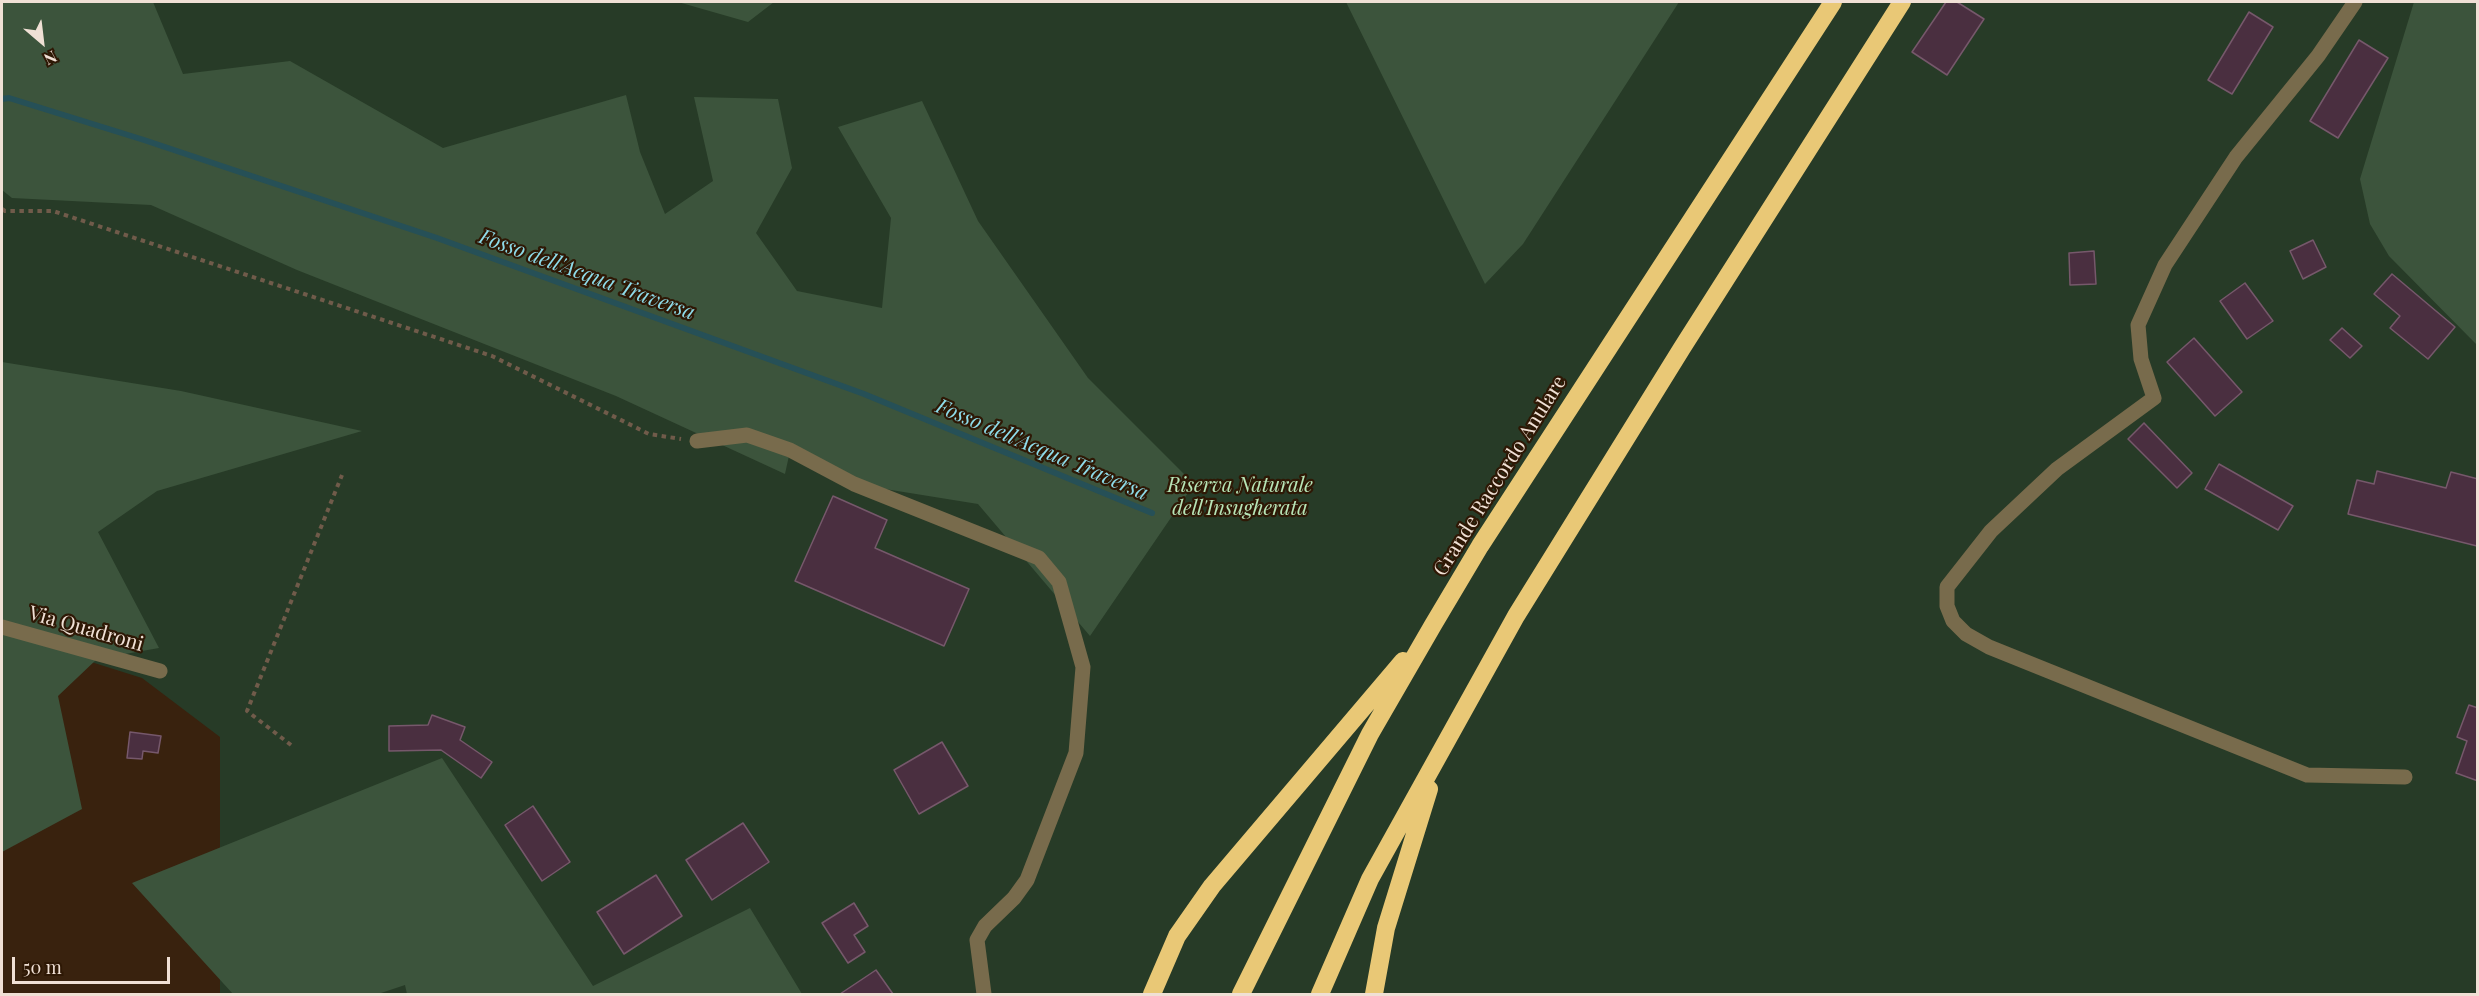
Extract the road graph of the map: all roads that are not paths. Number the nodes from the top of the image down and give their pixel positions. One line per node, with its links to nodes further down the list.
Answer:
1 (1833, 2): 5 (highway, Grande Raccordo Anulare)
2 (1902, 2): 8 (highway)
3 (2355, 2): 9 (street)
4 (697, 441): 10 (street)
5 (1433, 625): 11 (highway); 12 (highway, Grande Raccordo Anulare)
6 (2, 627): 7 (street, Via Quadroni)
7 (160, 671)
8 (1439, 756): 13 (highway); 14 (highway)
9 (2405, 777)
10 (984, 994)
11 (1152, 994)
12 (1241, 994)
13 (1320, 994)
14 (1374, 994)

